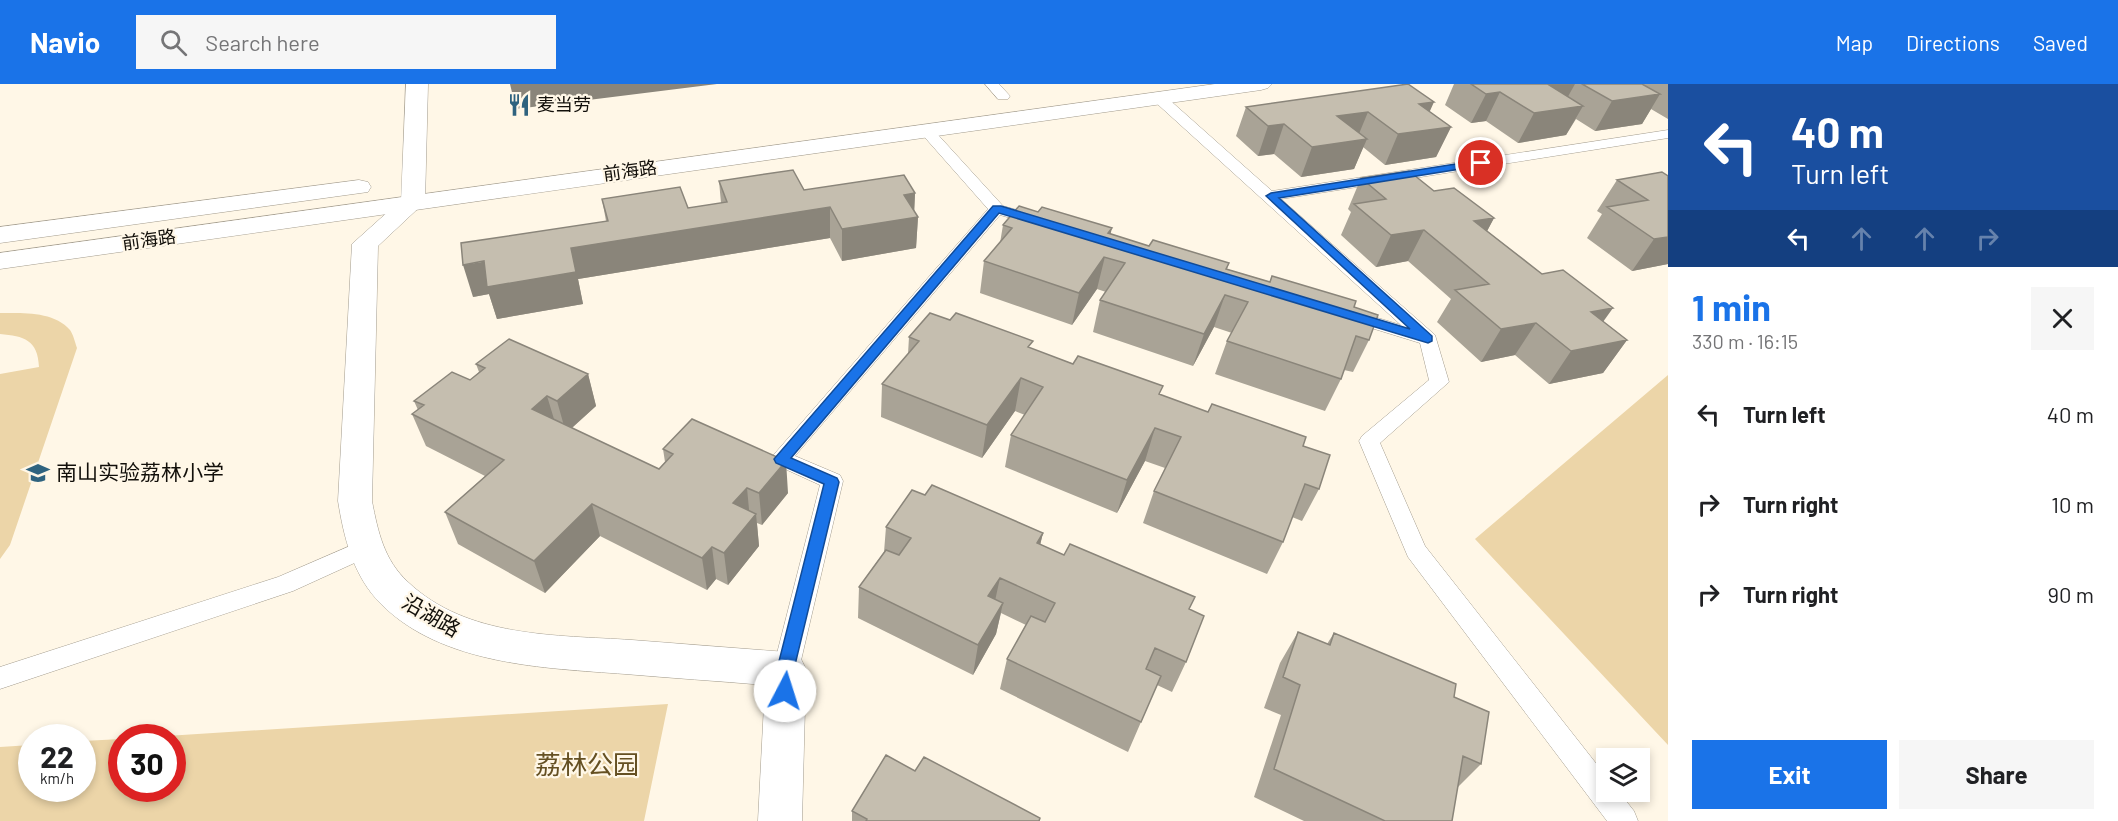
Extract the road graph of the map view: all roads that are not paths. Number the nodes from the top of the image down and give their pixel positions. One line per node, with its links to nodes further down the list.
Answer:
1 (417, 84): 6 (street)
2 (1261, 84): 3 (street, 前海路)
3 (1159, 98): 4 (street, 前海路); 7 (lane)
4 (926, 129): 6 (street, 前海路); 8 (lane)
5 (1668, 134): 7 (lane)
6 (407, 184): 10 (street, 前海路); 11 (street, 前海路); 14 (street, 沿湖路)
7 (1271, 196): 13 (lane)
8 (997, 209): 9 (lane); 15 (lane)
9 (1054, 226)
10 (0, 236)
11 (0, 261)
12 (1337, 311): 13 (lane)
13 (1428, 339): 18 (lane)
14 (363, 549): 15 (street, 沿湖路); 16 (lane)
15 (786, 669): 17 (street)
16 (0, 678)
17 (780, 821)
18 (1624, 821)

